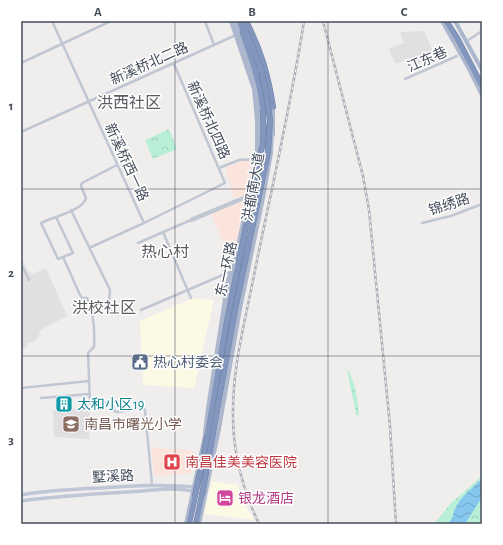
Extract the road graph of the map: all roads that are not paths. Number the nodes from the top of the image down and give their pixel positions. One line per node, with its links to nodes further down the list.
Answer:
1 (52, 21): 16 (street, 新溪桥西一路)
2 (111, 21): 16 (street)
3 (204, 21): 17 (street)
4 (231, 21): 14 (main road, 洪都南大道)
5 (236, 21): 13 (highway, 东一环路, bridge); 30 (main road, bridge)
6 (242, 21): 29 (main road, 洪都南大道); 63 (highway, 东一环路, bridge)
7 (246, 21): 27 (highway)
8 (442, 21): 25 (main road)
9 (446, 21): 24 (highway)
10 (450, 21): 23 (highway)
11 (455, 21): 15 (main road)
12 (482, 31): 15 (street)
13 (242, 32): 14 (street, 新溪桥北二路); 54 (highway, 东一环路, bridge)
14 (236, 35): 17 (street, 新溪桥北二路); 30 (main road, 洪都南大道)
15 (466, 41): 21 (main road)
16 (62, 43): 19 (street); 26 (street, 新溪桥西一路)
17 (214, 45): 20 (street, 新溪桥北二路)
18 (457, 56): 22 (street, 江东巷)
19 (21, 63)
20 (174, 64): 26 (street, 新溪桥北二路); 32 (street, 新溪桥北四路)
21 (482, 70)
22 (405, 79)
23 (482, 80)
24 (482, 86)
25 (482, 95)
26 (88, 101): 28 (street, 新溪桥北二路); 31 (street, 新溪桥西一路)
27 (273, 107): 29 (main road)
28 (21, 132)
29 (271, 153): 56 (main road, 洪都南大道)
30 (257, 157): 32 (street); 33 (main road, 洪都南大道)
31 (118, 165): 35 (street); 37 (street, 新溪桥西一路)
32 (219, 168): 37 (street, 新溪桥北四路)
33 (249, 196): 39 (street); 44 (main road, 洪都南大道)
34 (482, 204): 38 (street, 锦绣路)
35 (71, 210): 36 (street); 41 (street)
36 (56, 217): 42 (street); 42 (street)
37 (144, 223): 41 (street)
38 (422, 223)
39 (163, 232): 40 (street); 46 (street)
40 (138, 243)
41 (89, 248): 49 (street)
42 (63, 257): 50 (street)
43 (21, 264): 45 (street)
44 (234, 269): 46 (street); 54 (main road, bridge); 57 (main road, 洪都南大道)
45 (28, 280)
46 (187, 289): 47 (street); 48 (street)
47 (191, 298)
48 (140, 310)
49 (111, 312)
50 (89, 381): 51 (street); 52 (street)
51 (21, 388)
52 (89, 394): 53 (street); 55 (street)
53 (41, 398)
54 (203, 459): 62 (highway, 东一环路, bridge)
55 (152, 485): 57 (street, 墅溪路); 58 (street, 墅溪路)
56 (207, 488): 57 (street, 墅溪路); 59 (main road, 洪都南大道)
57 (193, 489): 59 (street, 墅溪路); 60 (street, 墅溪路); 61 (main road, 洪都南大道)
58 (21, 495)
59 (206, 495): 63 (main road, 洪都南大道)
60 (21, 501)
61 (186, 524)
62 (189, 524)
63 (197, 524)

